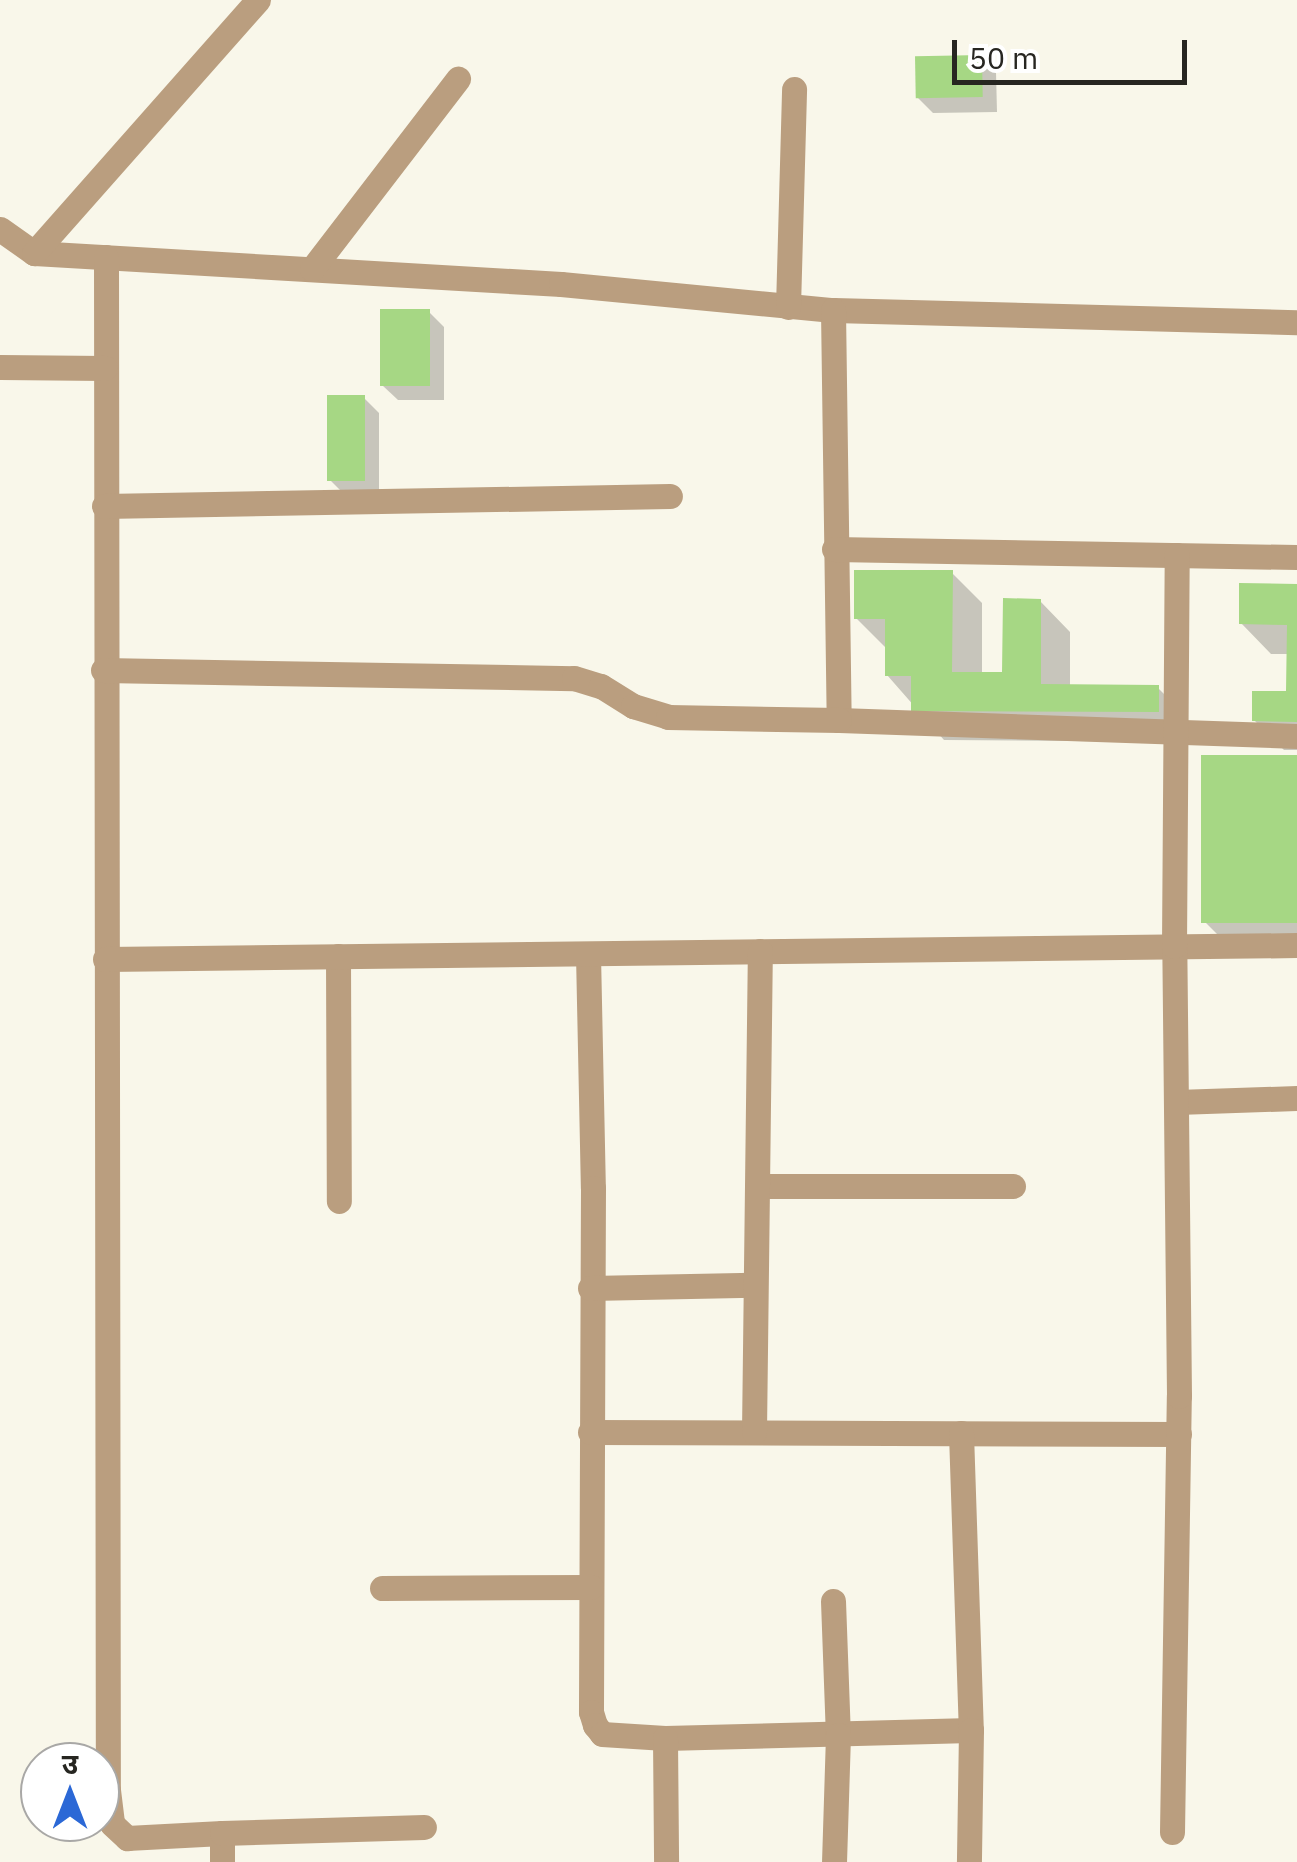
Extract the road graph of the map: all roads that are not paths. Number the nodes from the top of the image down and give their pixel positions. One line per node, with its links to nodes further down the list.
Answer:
1 (258, 0): 5 (street)
2 (458, 79): 7 (street)
3 (794, 88): 8 (street)
4 (0, 229): 5 (street)
5 (34, 253): 6 (street)
6 (106, 257): 7 (street); 12 (street)
7 (312, 269): 8 (street)
8 (788, 307): 9 (street)
9 (833, 310): 10 (street); 15 (street)
10 (1297, 322)
11 (0, 367): 12 (street)
12 (105, 368): 14 (street)
13 (670, 496): 14 (street)
14 (104, 506): 18 (street)
15 (834, 549): 16 (street); 19 (street)
16 (1177, 555): 17 (street); 20 (street)
17 (1297, 557)
18 (104, 670): 19 (street); 27 (street)
19 (839, 720): 20 (street)
20 (1177, 733): 21 (street); 23 (street)
21 (1297, 736)
22 (1297, 945): 23 (street)
23 (1174, 946): 24 (street); 29 (street)
24 (760, 951): 25 (street); 30 (street)
25 (588, 954): 26 (street); 34 (street)
26 (338, 956): 27 (street); 32 (street)
27 (105, 959): 47 (street)
28 (1297, 1098): 29 (street)
29 (1177, 1102): 38 (street)
30 (758, 1186): 31 (street); 33 (street)
31 (1013, 1186)
32 (339, 1202)
33 (753, 1285): 34 (street); 36 (street)
34 (590, 1288): 35 (street)
35 (590, 1432): 36 (street); 39 (street)
36 (754, 1432): 37 (street)
37 (961, 1433): 38 (street); 42 (street)
38 (1179, 1434): 46 (street)
39 (591, 1587): 40 (street); 44 (street)
40 (382, 1588)
41 (833, 1601): 43 (street)
42 (971, 1730): 43 (street); 51 (street)
43 (838, 1734): 44 (street); 50 (street)
44 (665, 1738): 49 (street)
45 (424, 1827): 47 (street)
46 (1172, 1832)
47 (222, 1833): 48 (street)
48 (222, 1862)
49 (666, 1862)
50 (834, 1862)
51 (968, 1862)

